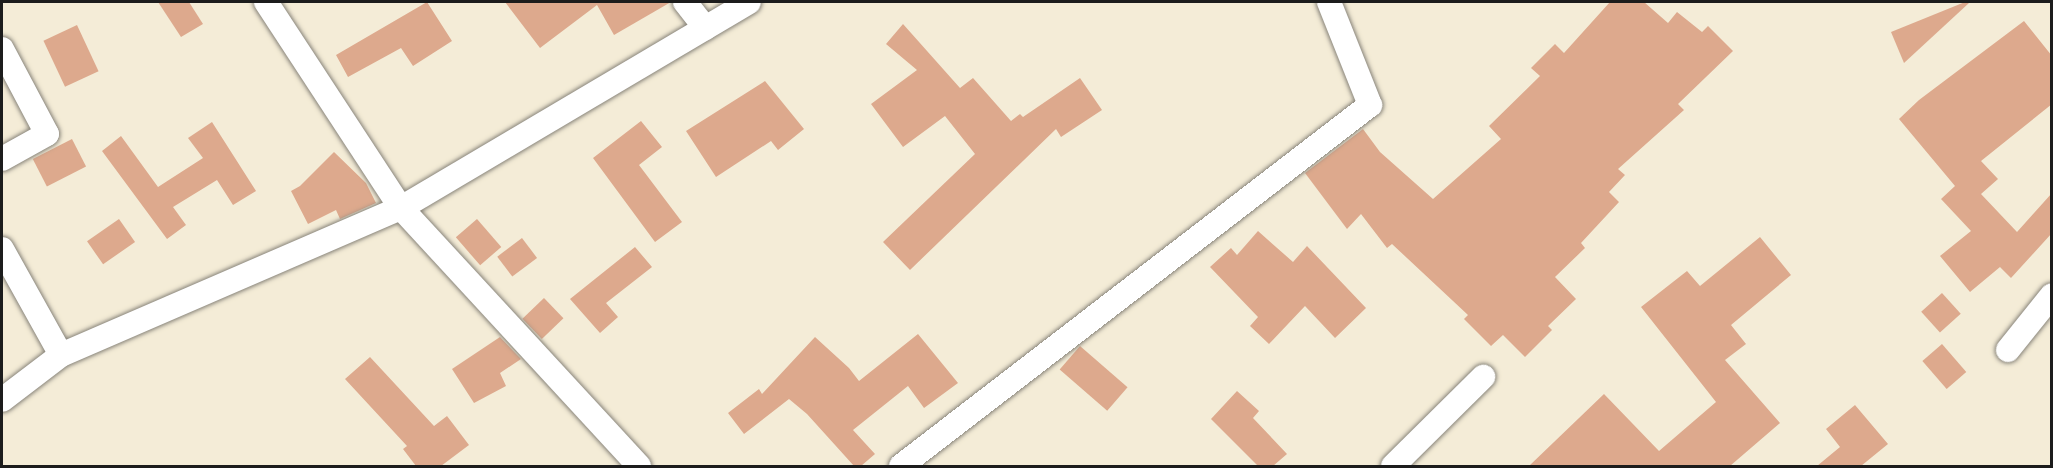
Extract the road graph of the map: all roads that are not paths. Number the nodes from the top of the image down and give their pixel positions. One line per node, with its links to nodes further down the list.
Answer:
1 (266, 2): 8 (street)
2 (685, 2): 5 (street)
3 (749, 2): 5 (street)
4 (1329, 2): 16 (street)
5 (705, 28): 8 (street)
6 (2, 49): 7 (street)
7 (2, 159)
8 (401, 208): 12 (street); 15 (street)
9 (2, 249): 12 (street)
10 (2052, 295): 11 (street)
11 (2008, 350)
12 (61, 355): 14 (street)
13 (1483, 377): 17 (street)
14 (2, 400)
15 (639, 466)
16 (901, 466)
17 (1393, 466)

